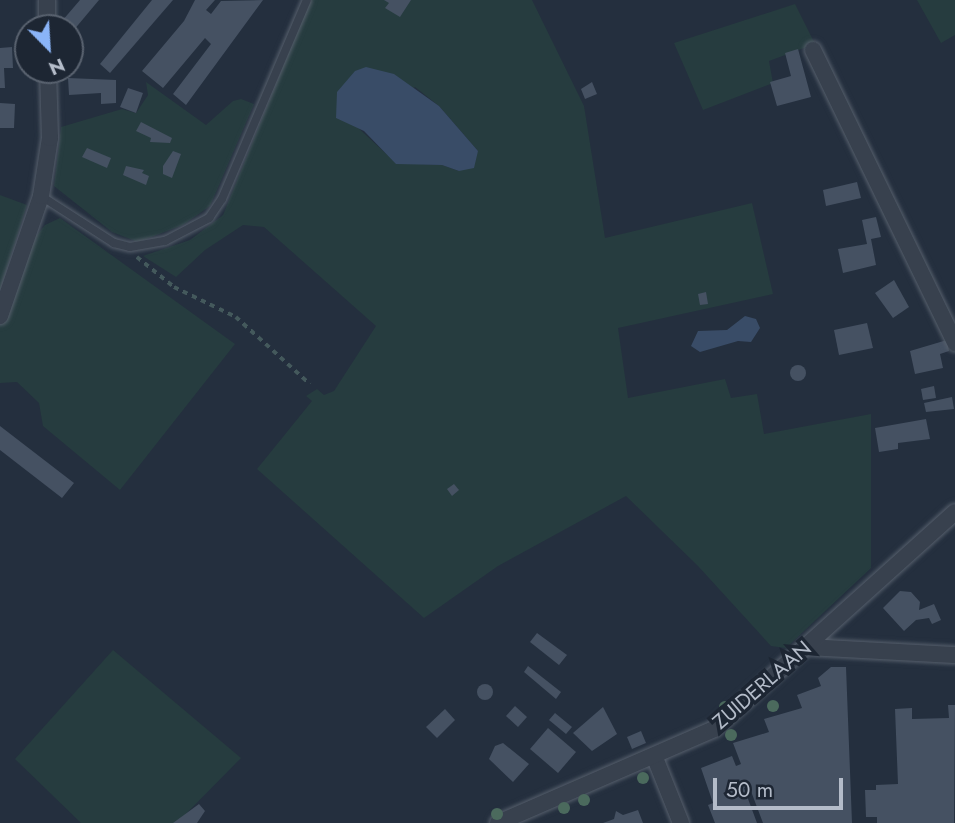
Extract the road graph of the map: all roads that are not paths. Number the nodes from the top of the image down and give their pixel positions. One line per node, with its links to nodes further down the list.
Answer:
1 (307, 0): 4 (lane)
2 (813, 50): 6 (street)
3 (48, 84): 4 (street)
4 (41, 196): 5 (street)
5 (0, 316)
6 (955, 343)
7 (955, 512): 8 (street, ZUIDERLAAN)
8 (806, 647): 9 (street); 10 (street, ZUIDERLAAN)
9 (955, 655)
10 (655, 758): 11 (street, ZUIDERLAAN); 12 (street)
11 (498, 823)
12 (681, 823)

